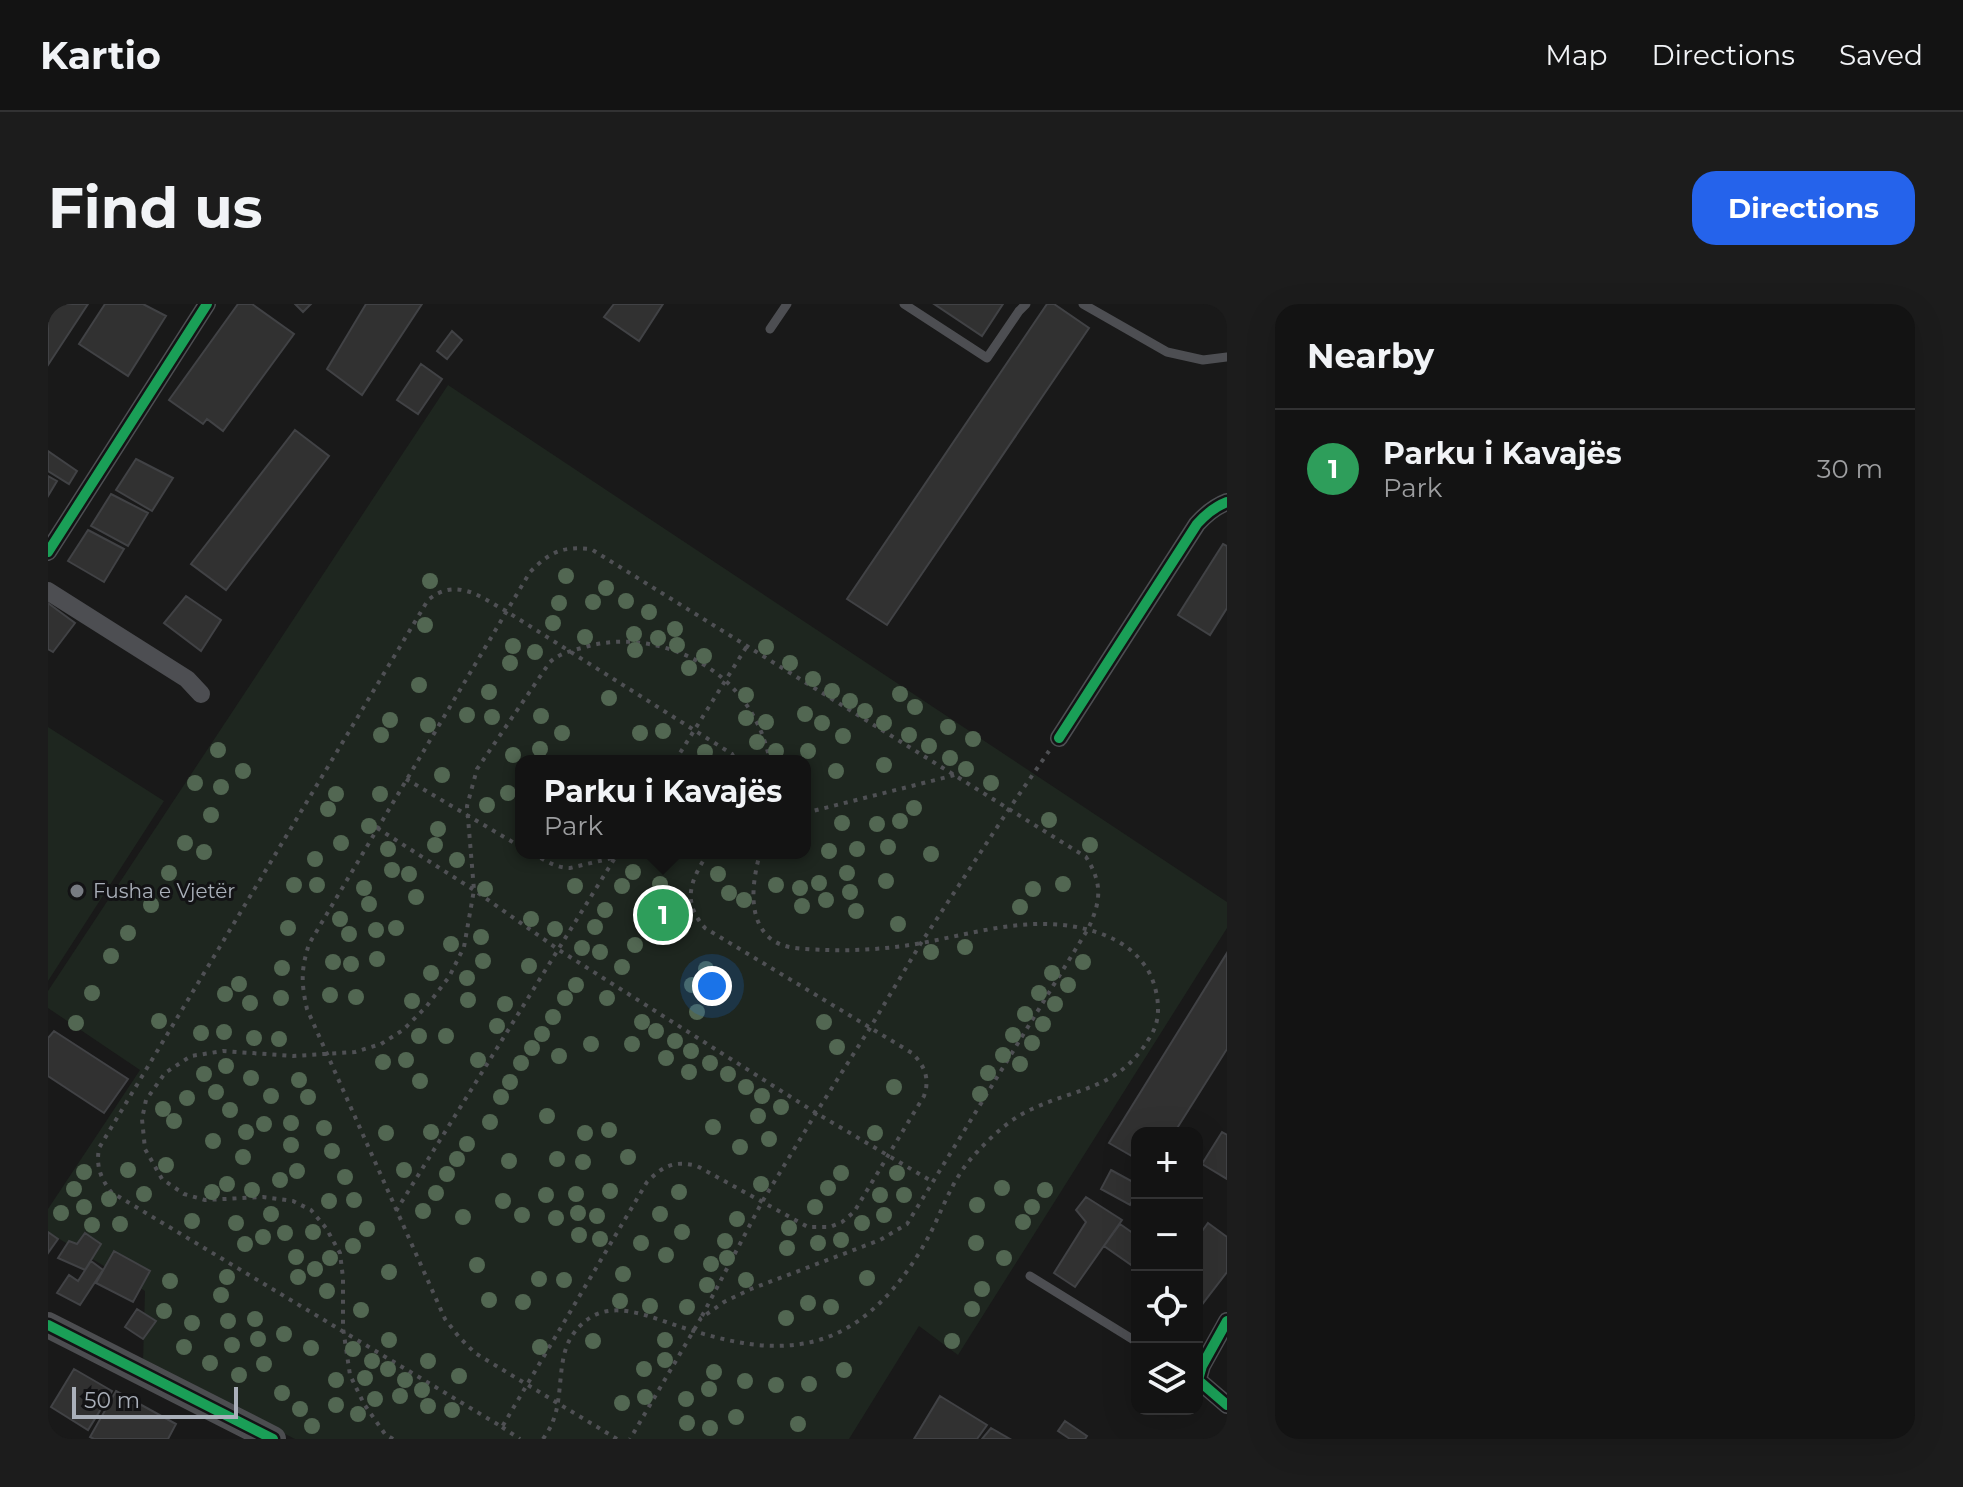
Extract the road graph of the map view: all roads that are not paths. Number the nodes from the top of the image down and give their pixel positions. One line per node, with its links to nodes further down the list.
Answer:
1 (787, 304): 6 (lane)
2 (904, 304): 3 (lane)
3 (1026, 304)
4 (1083, 304): 7 (lane)
5 (200, 306): 9 (street)
6 (770, 329)
7 (1227, 357)
8 (1227, 502): 12 (street)
9 (48, 552)
10 (48, 591): 11 (street)
11 (201, 694)
12 (1059, 738)
13 (1030, 1276): 16 (lane)
14 (1227, 1321): 17 (street)
15 (48, 1325): 20 (street)
16 (1131, 1338)
17 (1203, 1364)
18 (1203, 1384): 19 (street)
19 (1227, 1405)
20 (273, 1439)

